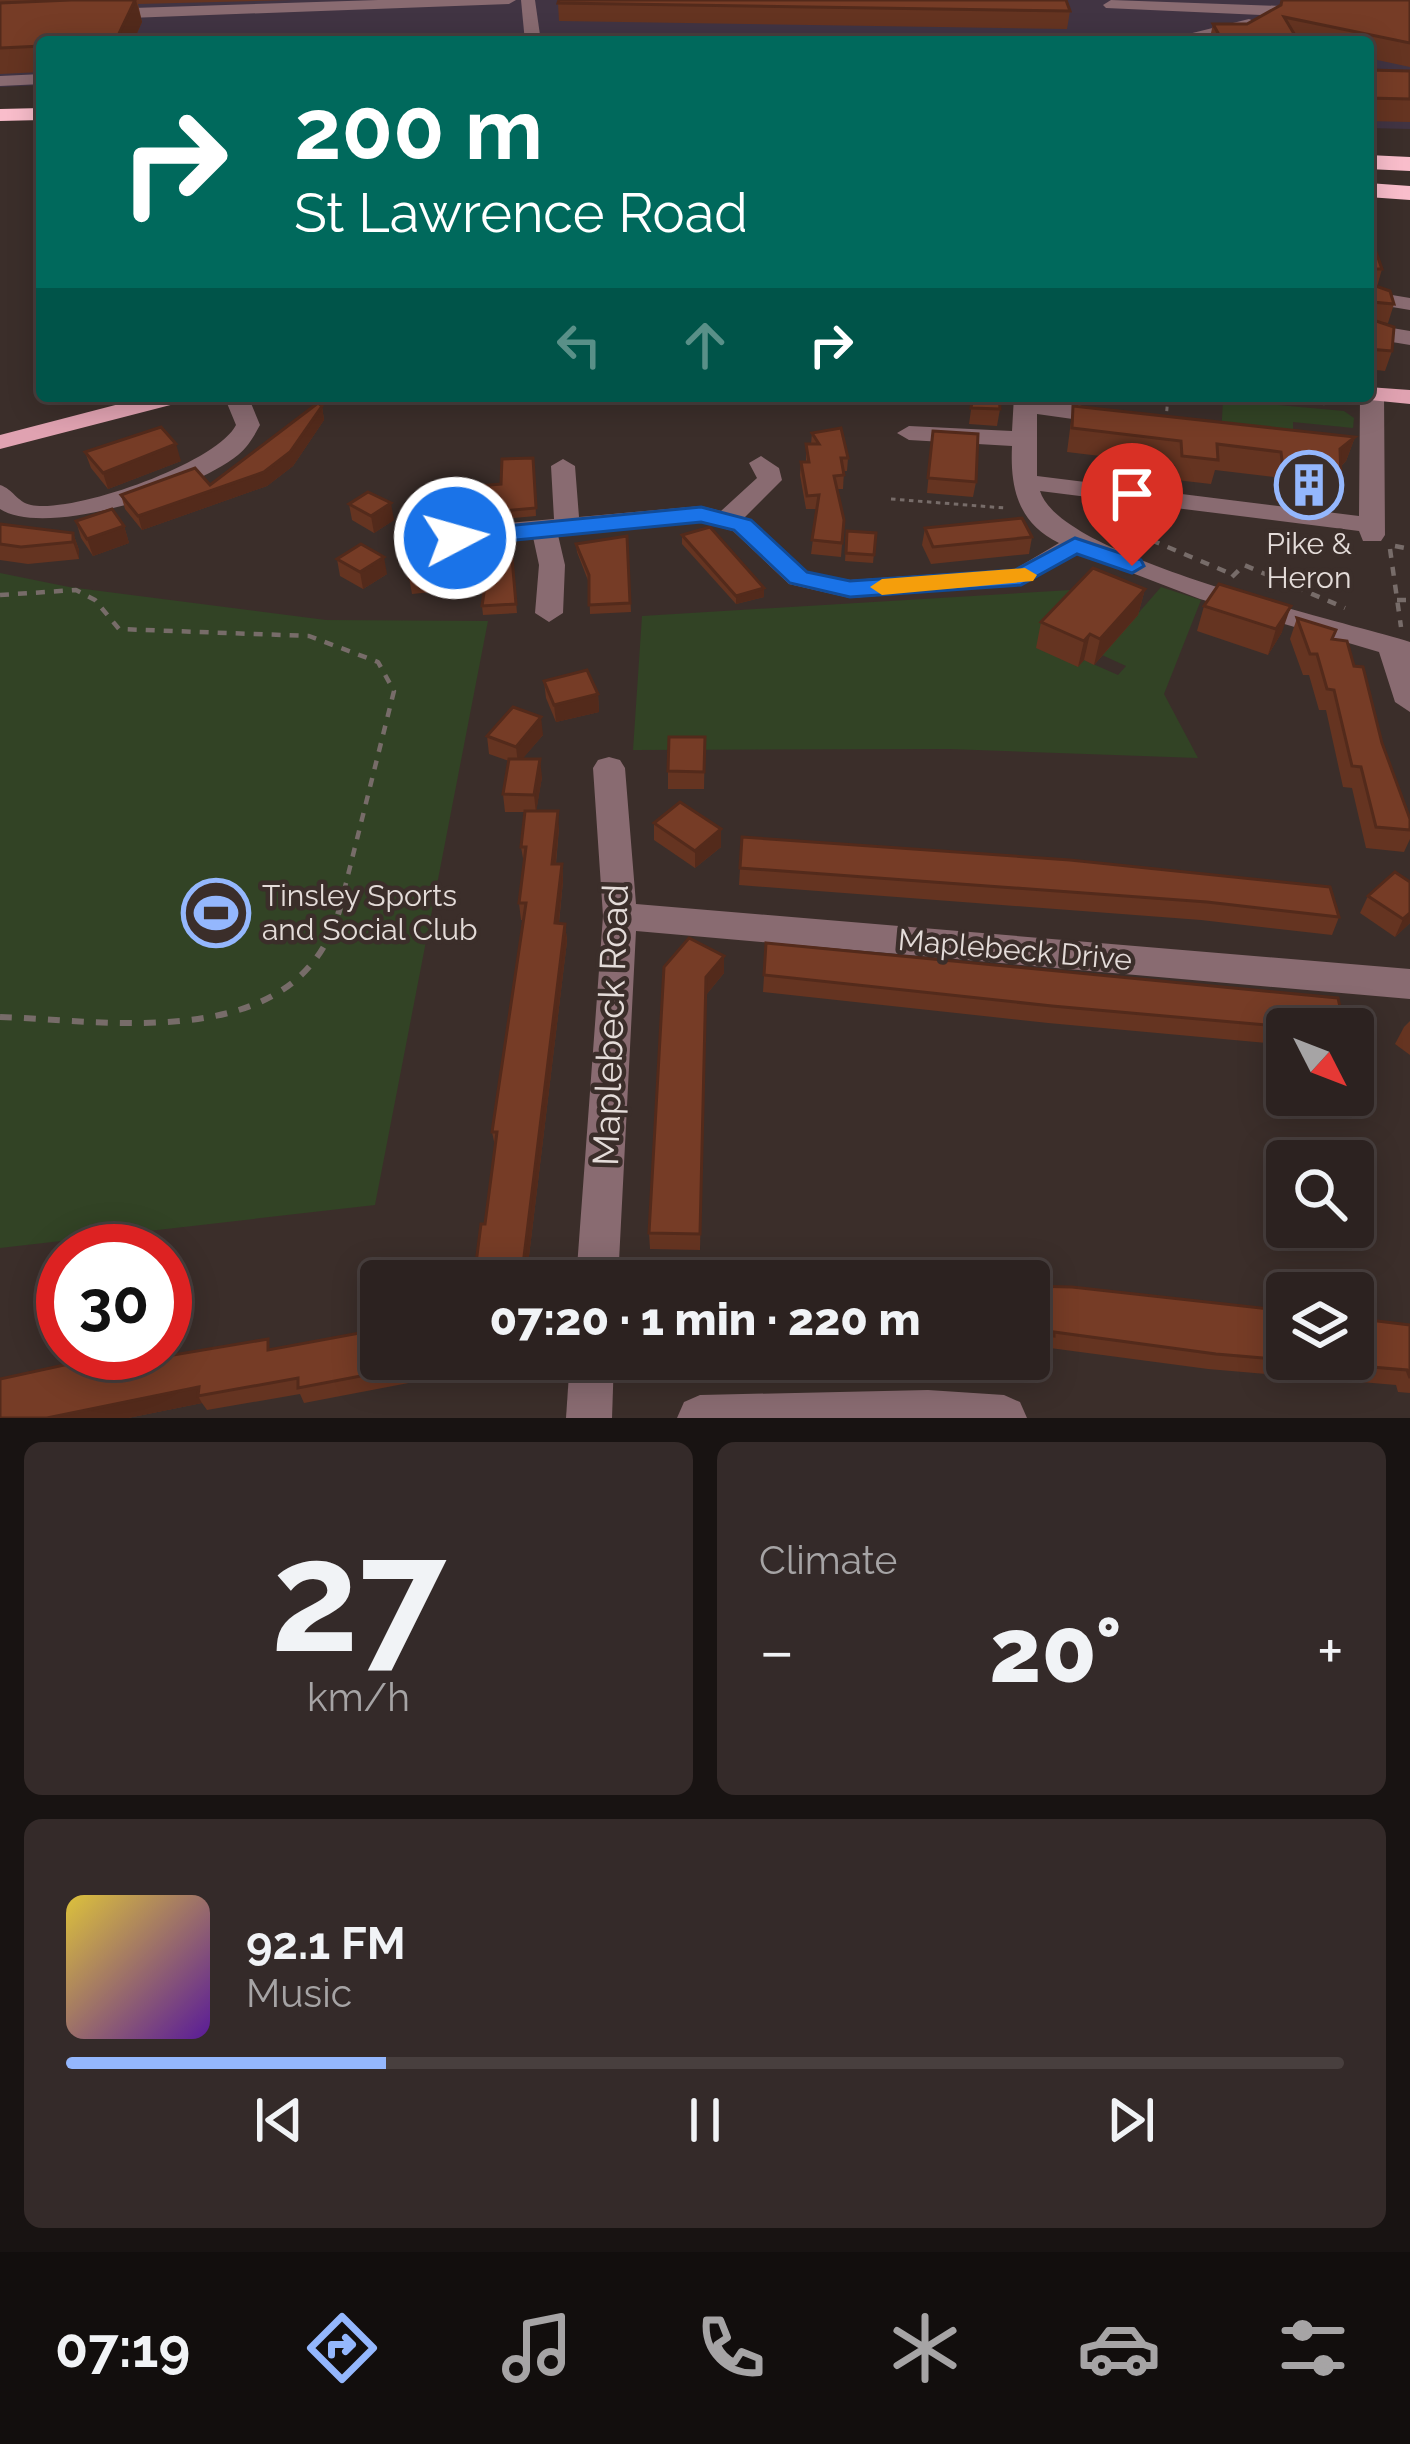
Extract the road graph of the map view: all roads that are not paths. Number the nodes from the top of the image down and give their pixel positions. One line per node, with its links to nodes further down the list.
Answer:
1 (509, 0): 5 (street)
2 (528, 0): 6 (street)
3 (1111, 5): 4 (street)
4 (1289, 5): 7 (street)
5 (89, 15)
6 (532, 36)
7 (1192, 36)
8 (36, 79): 9 (street)
9 (0, 81)
10 (36, 114): 11 (highway)
11 (0, 115)
12 (0, 130): 13 (highway)
13 (36, 130)
14 (1374, 141): 15 (highway)
15 (1410, 142)
16 (1374, 162): 17 (highway)
17 (1410, 164)
18 (1374, 171): 19 (highway)
19 (1410, 173)
20 (1374, 190): 21 (highway)
21 (1410, 193)
22 (1374, 298): 23 (street)
23 (1410, 304)
24 (1374, 332): 25 (street)
25 (1410, 338)
26 (1374, 394): 27 (main road)
27 (1410, 397)
28 (155, 402): 36 (main road)
29 (238, 402): 40 (street)
30 (1026, 402): 35 (street)
31 (1031, 402): 33 (street)
32 (1368, 402): 39 (street)
33 (1087, 414)
34 (909, 433): 35 (street)
35 (1026, 439): 39 (street)
36 (0, 442)
37 (761, 463): 41 (street)
38 (563, 466): 42 (street)
39 (1026, 482): 44 (street)
40 (0, 493)
41 (728, 519): 42 (street); 44 (street)
42 (555, 528): 43 (street); 45 (street)
43 (409, 540)
44 (1085, 550): 46 (street)
45 (549, 613)
46 (1402, 649): 47 (street)
47 (1410, 702)
48 (609, 768): 49 (street, Maplebeck Road)
49 (620, 916): 50 (street, Maplebeck Drive); 51 (street, Maplebeck Road)
50 (1410, 984)
51 (598, 1260)
52 (591, 1380): 53 (street)
53 (589, 1418)
54 (700, 1418): 55 (street)
55 (1004, 1418)

